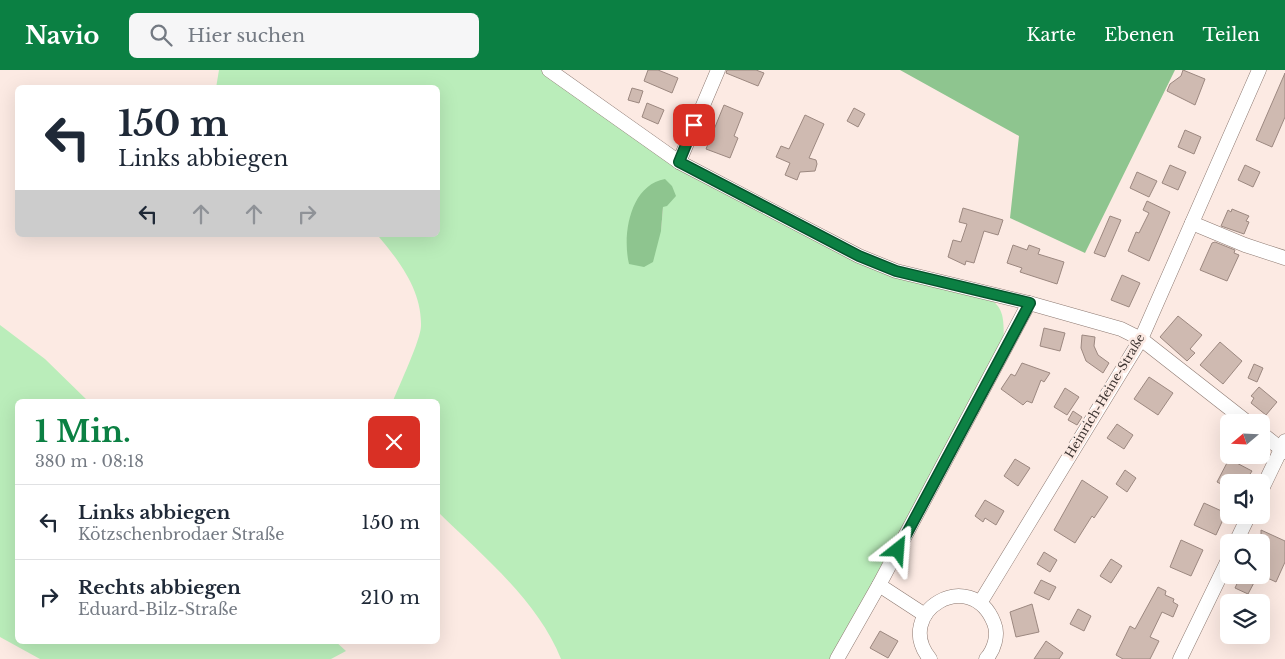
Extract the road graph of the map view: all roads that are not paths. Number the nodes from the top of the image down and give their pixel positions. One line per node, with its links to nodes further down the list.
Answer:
1 (550, 70): 4 (street)
2 (718, 70): 4 (street)
3 (1259, 70): 5 (street, Heinrich-Heine-Straße)
4 (679, 162): 7 (street)
5 (1192, 223): 6 (street); 8 (street, Heinrich-Heine-Straße)
6 (1285, 258)
7 (1030, 303): 8 (street); 14 (street)
8 (1141, 339): 9 (street); 15 (street, Heinrich-Heine-Straße)
9 (1237, 414)
10 (1270, 438): 11 (street)
11 (1284, 447): 12 (street)
12 (1270, 474)
13 (1220, 577): 20 (street)
14 (879, 585): 16 (street); 18 (street)
15 (980, 603): 16 (street); 17 (street)
16 (925, 615): 19 (street)
17 (990, 658)
18 (836, 659)
19 (930, 659)
20 (1180, 659)

